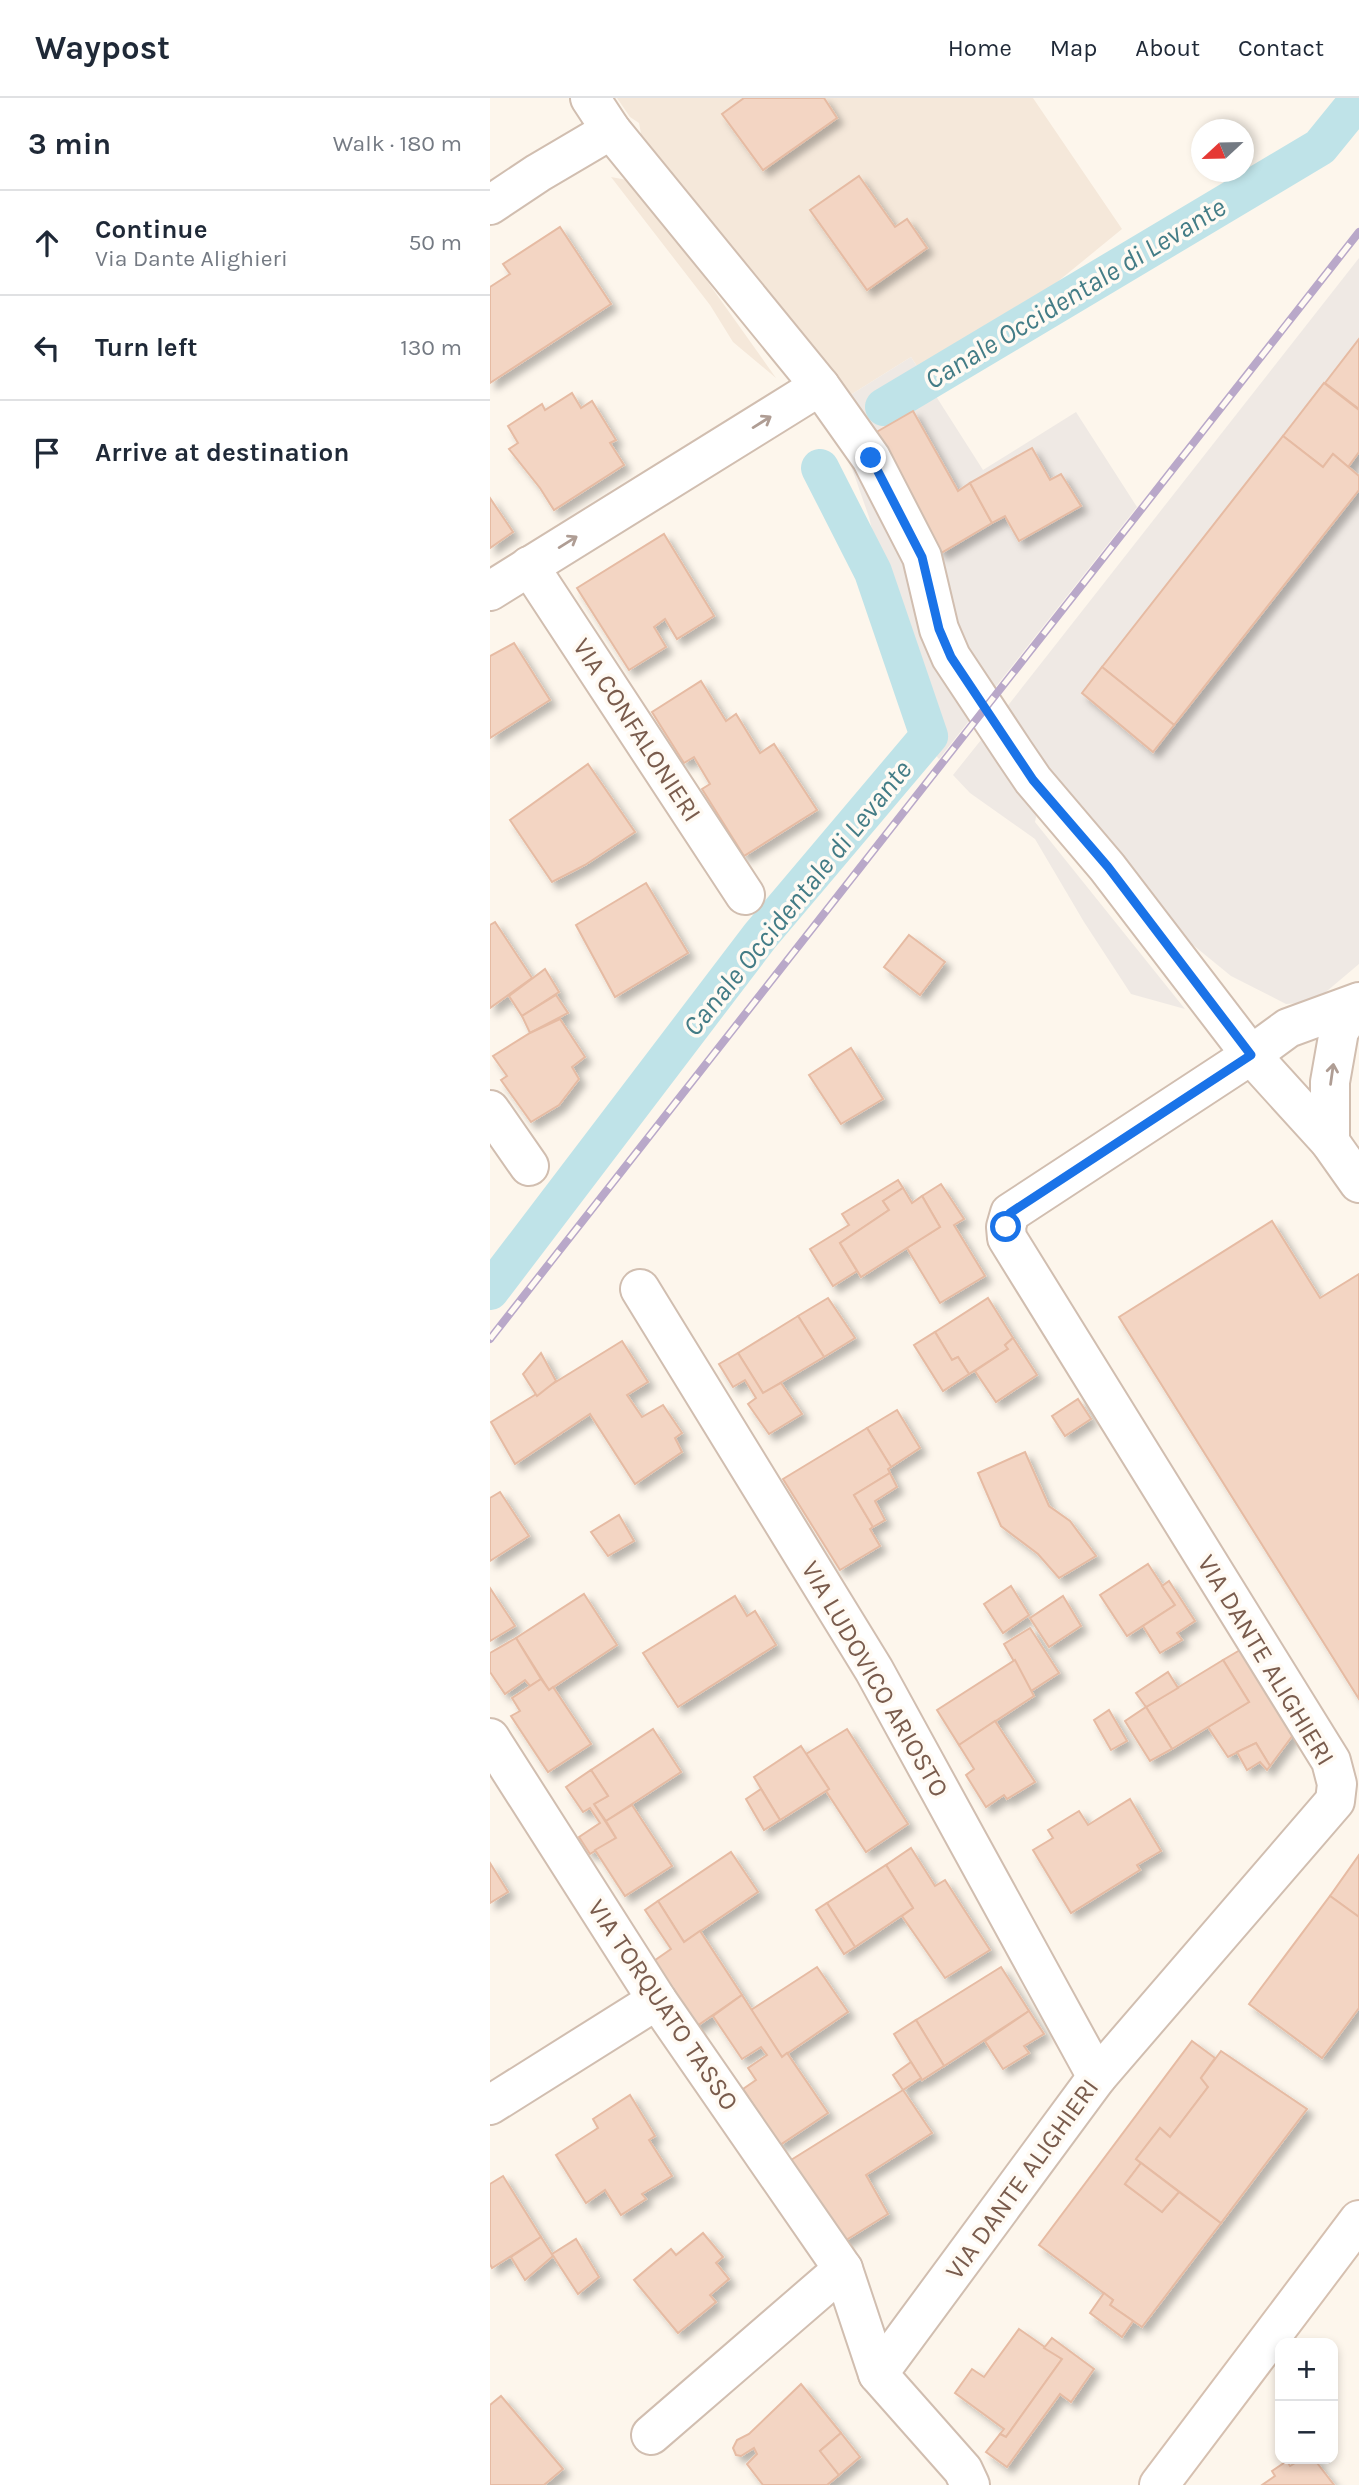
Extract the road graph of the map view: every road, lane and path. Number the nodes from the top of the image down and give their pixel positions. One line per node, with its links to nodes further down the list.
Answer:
1 (590, 98): 2 (street)
2 (611, 130): 3 (street); 4 (street)
3 (490, 205)
4 (820, 386): 5 (street, one-way to 4); 9 (street)
5 (529, 566): 6 (street); 7 (street, VIA CONFALONIERI)
6 (490, 592)
7 (745, 895)
8 (1359, 1002): 9 (street, VIA DANTE ALIGHIERI); 11 (street, one-way to 8)
9 (1251, 1055): 11 (street); 17 (street, VIA DANTE ALIGHIERI)
10 (490, 1110): 12 (street)
11 (1330, 1142): 13 (street)
12 (529, 1166)
13 (1359, 1183)
14 (640, 1290): 17 (street, VIA LUDOVICO ARIOSTO)
15 (490, 1738): 16 (street, VIA TORQUATO TASSO)
16 (657, 2000): 18 (street); 20 (street, VIA TORQUATO TASSO)
17 (1097, 2077): 21 (street, VIA DANTE ALIGHIERI)
18 (490, 2105)
19 (1359, 2220): 24 (street)
20 (843, 2269): 21 (street, VIA TORQUATO TASSO); 22 (street)
21 (878, 2374): 23 (street, VIA TORQUATO TASSO)
22 (651, 2434)
23 (970, 2485)
24 (1159, 2485)

